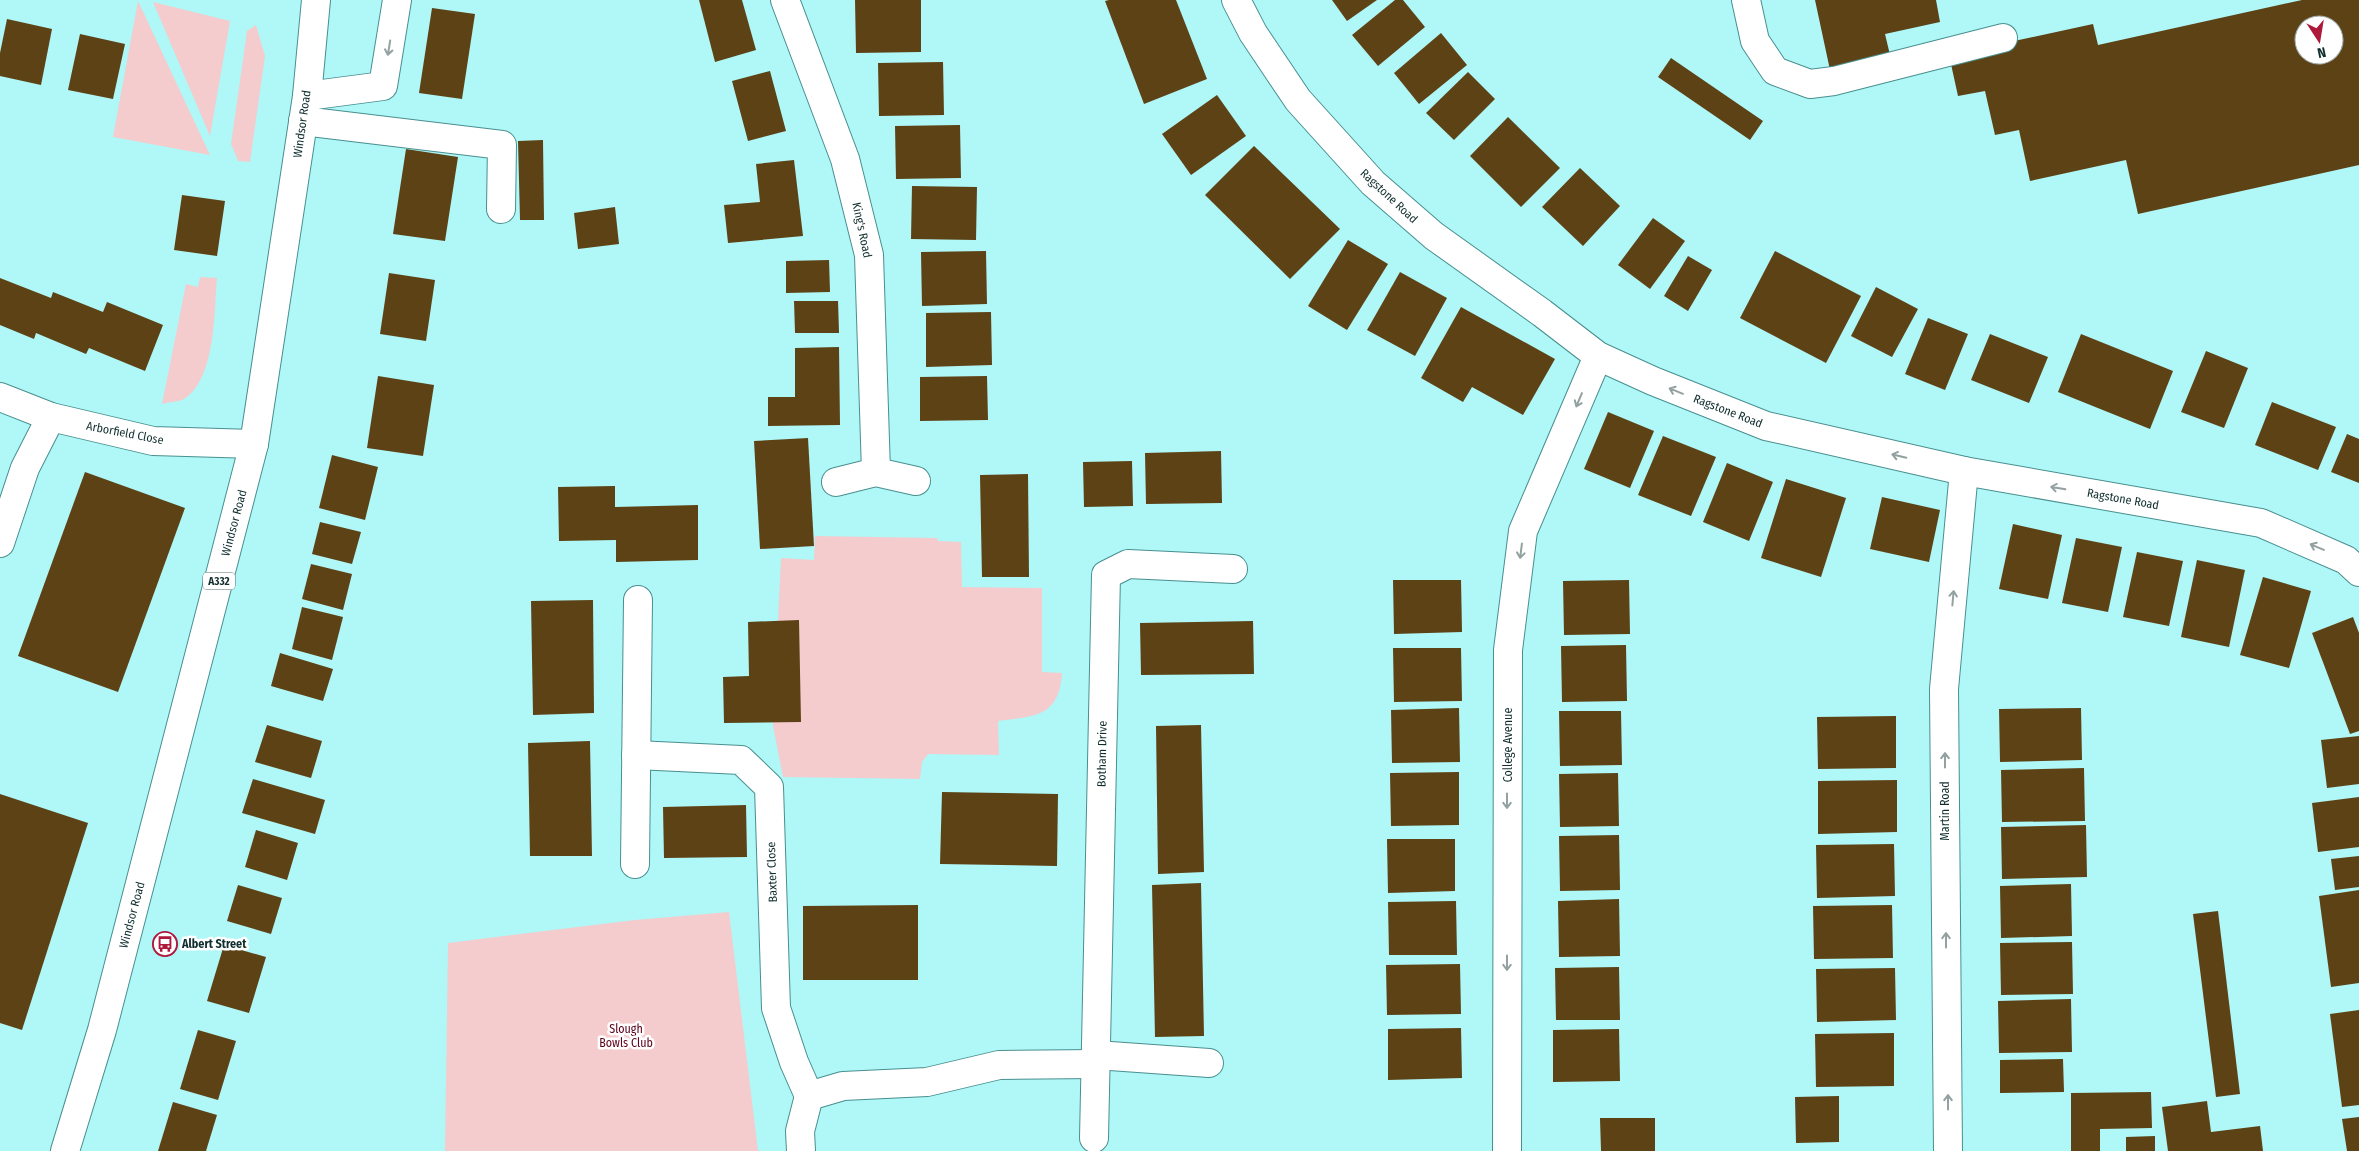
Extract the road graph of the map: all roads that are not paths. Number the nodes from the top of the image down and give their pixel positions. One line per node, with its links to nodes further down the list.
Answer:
1 (316, 0): 7 (street, Windsor Road / A332)
2 (396, 0): 7 (street, one-way to 7)
3 (786, 0): 14 (street, King's Road)
4 (1236, 0): 9 (street, Ragstone Road)
5 (1746, 0): 6 (street)
6 (2003, 38)
7 (305, 109): 8 (street); 12 (street, Windsor Road / A332)
8 (501, 209)
9 (1598, 356): 13 (street, Ragstone Road, one-way to 9); 29 (street, College Avenue, one-way to 29)
10 (0, 397): 11 (street, Arborfield Close)
11 (51, 417): 12 (street, Arborfield Close); 17 (street)
12 (254, 444): 27 (street, Windsor Road / A332)
13 (1964, 471): 19 (street, Ragstone Road, one-way to 13); 30 (street, Martin Road, one-way to 13)
14 (876, 472): 15 (street); 16 (street)
15 (916, 481)
16 (836, 482)
17 (0, 543)
18 (1233, 569): 23 (street, Botham Drive)
19 (2359, 572)
20 (638, 600): 21 (street)
21 (636, 755): 22 (street); 25 (street, Baxter Close)
22 (635, 864)
23 (1096, 1059): 24 (street); 25 (street); 26 (street, Botham Drive)
24 (1209, 1063)
25 (809, 1096): 28 (street)
26 (1094, 1138)
27 (65, 1151)
28 (801, 1151)
29 (1506, 1151)
30 (1948, 1151)

